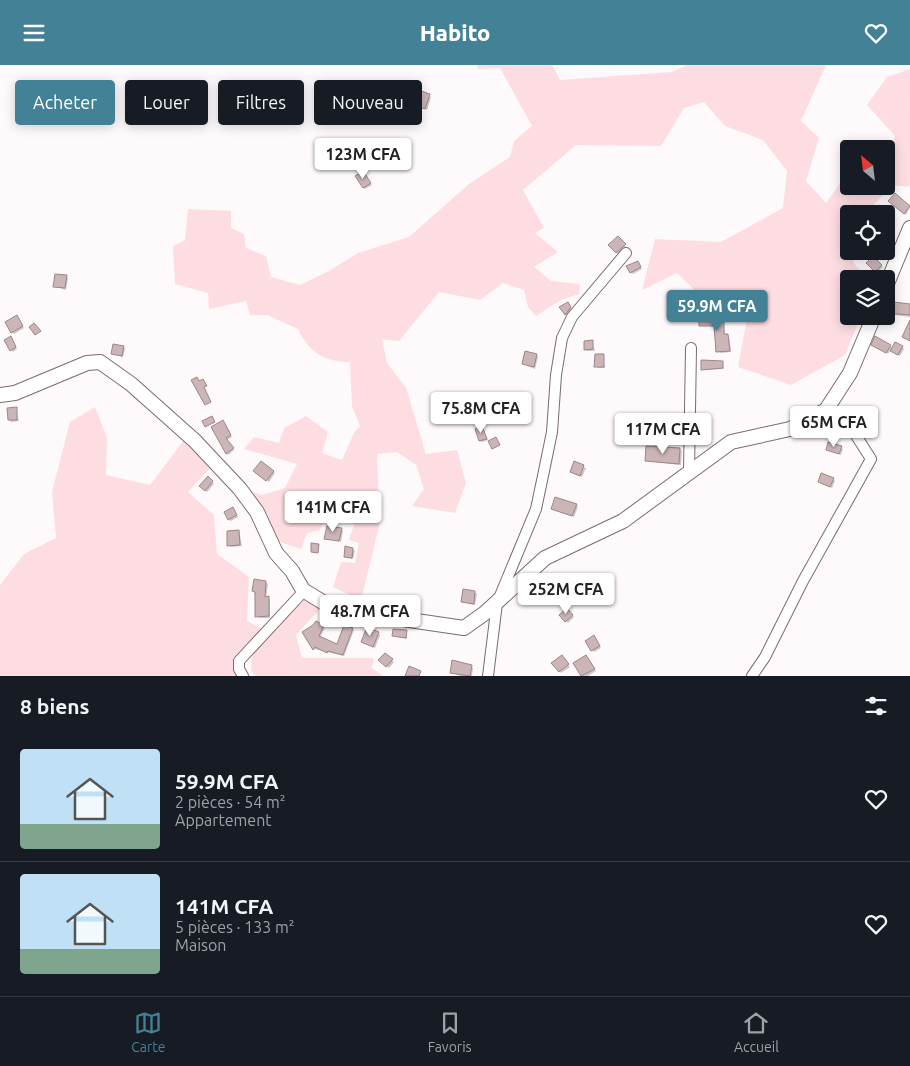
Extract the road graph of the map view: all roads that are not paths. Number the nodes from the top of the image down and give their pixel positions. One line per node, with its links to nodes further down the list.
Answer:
1 (910, 228): 3 (street)
2 (626, 253): 10 (street)
3 (893, 270)
4 (870, 325): 7 (street)
5 (692, 348): 8 (street)
6 (0, 395): 9 (street)
7 (826, 410): 8 (street); 13 (street)
8 (689, 472): 10 (street)
9 (304, 591): 10 (street); 11 (street)
10 (497, 603): 12 (street)
11 (243, 676)
12 (488, 676)
13 (752, 676)

